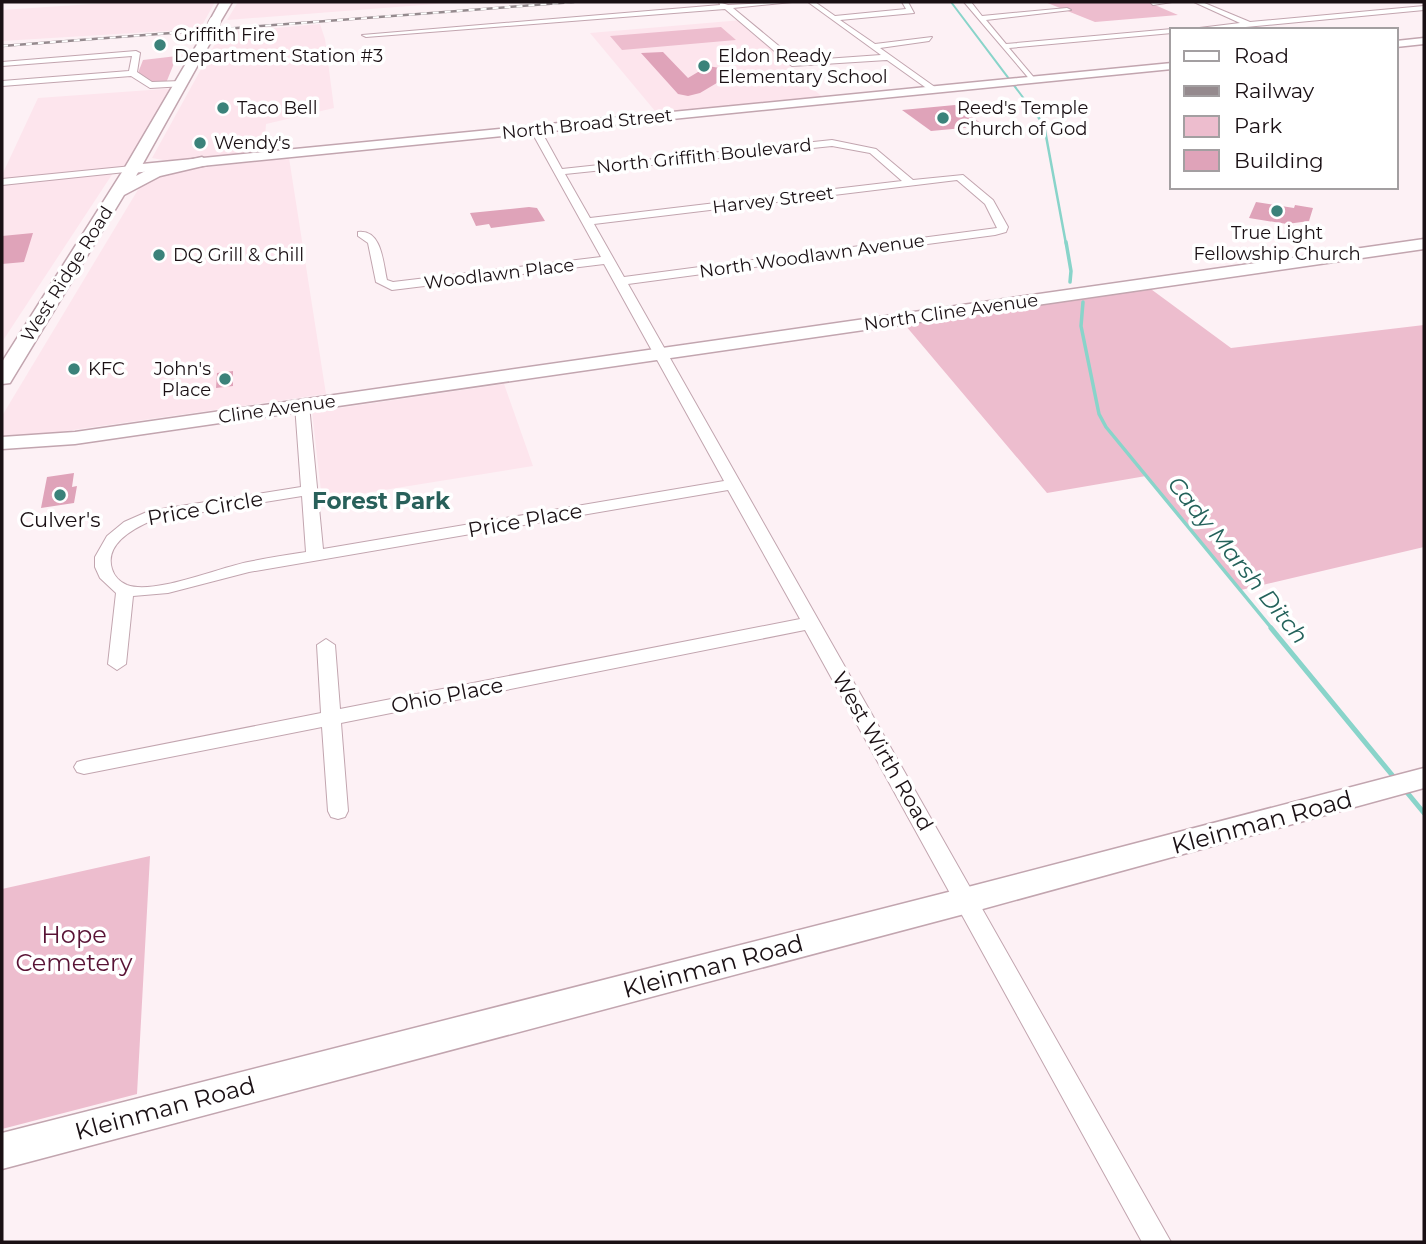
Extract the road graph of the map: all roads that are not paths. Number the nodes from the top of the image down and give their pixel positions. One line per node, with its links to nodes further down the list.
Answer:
1 (226, 2): 30 (main road, West Ridge Road, bridge)
2 (789, 2): 9 (street)
3 (811, 2): 12 (street)
4 (905, 2): 12 (street)
5 (967, 2): 13 (street)
6 (1169, 2): 8 (street)
7 (1197, 2): 14 (street)
8 (1153, 3)
9 (723, 4): 18 (street); 24 (street)
10 (1424, 8): 14 (street)
11 (1067, 10): 13 (street)
12 (833, 18): 22 (street)
13 (980, 18): 23 (street)
14 (1250, 24): 15 (street); 16 (street)
15 (1208, 28)
16 (1259, 28)
17 (1170, 31): 23 (street)
18 (366, 35)
19 (929, 39): 22 (street)
20 (1424, 41): 21 (street)
21 (1398, 44)
22 (874, 46): 24 (street)
23 (1004, 46): 28 (street)
24 (889, 57): 31 (street)
25 (2, 64): 27 (street)
26 (1170, 66): 28 (street, North Broad Street)
27 (133, 73): 29 (street); 30 (street)
28 (1027, 80): 31 (street, North Broad Street)
29 (2, 84)
30 (182, 84): 34 (main road, West Ridge Road)
31 (935, 90): 32 (street, North Broad Street)
32 (535, 130): 33 (street, North Broad Street); 35 (street, West Wirth Road)
33 (202, 162): 34 (street, North Broad Street); 38 (main road)
34 (132, 169): 36 (street, North Broad Street); 38 (main road, West Ridge Road)
35 (560, 172): 37 (street, North Griffith Boulevard); 39 (street, West Wirth Road)
36 (2, 181)
37 (911, 183): 39 (street, Harvey Street); 40 (street, Harvey Street)
38 (117, 193): 46 (main road, West Ridge Road)
39 (586, 222): 43 (street, West Wirth Road)
40 (1002, 230): 44 (street, North Woodlawn Avenue)
41 (362, 234): 43 (street, Woodlawn Place)
42 (1424, 244): 45 (street, North Cline Avenue)
43 (608, 260): 44 (street, West Wirth Road)
44 (621, 281): 45 (street, West Wirth Road)
45 (661, 353): 47 (street, North Cline Avenue); 52 (street, West Wirth Road)
46 (2, 379)
47 (478, 379): 48 (street, Cline Avenue)
48 (302, 405): 49 (street, Cline Avenue); 53 (street)
49 (75, 438): 50 (street, Cline Avenue); 51 (street, Cline Avenue)
50 (2, 443)
51 (2, 455)
52 (735, 484): 54 (street, Price Place); 56 (street, West Wirth Road)
53 (310, 490): 54 (street); 55 (street, Price Circle)
54 (315, 556): 55 (street)
55 (125, 590): 58 (street)
56 (810, 623): 59 (street, Ohio Place); 63 (street, West Wirth Road)
57 (326, 645): 59 (street)
58 (117, 664)
59 (331, 718): 60 (street, Ohio Place); 62 (street)
60 (84, 767)
61 (1407, 783): 63 (street, Kleinman Road)
62 (338, 811)
63 (968, 900): 64 (street, Kleinman Road); 65 (street, West Wirth Road)
64 (2, 1150)
65 (1157, 1242)

